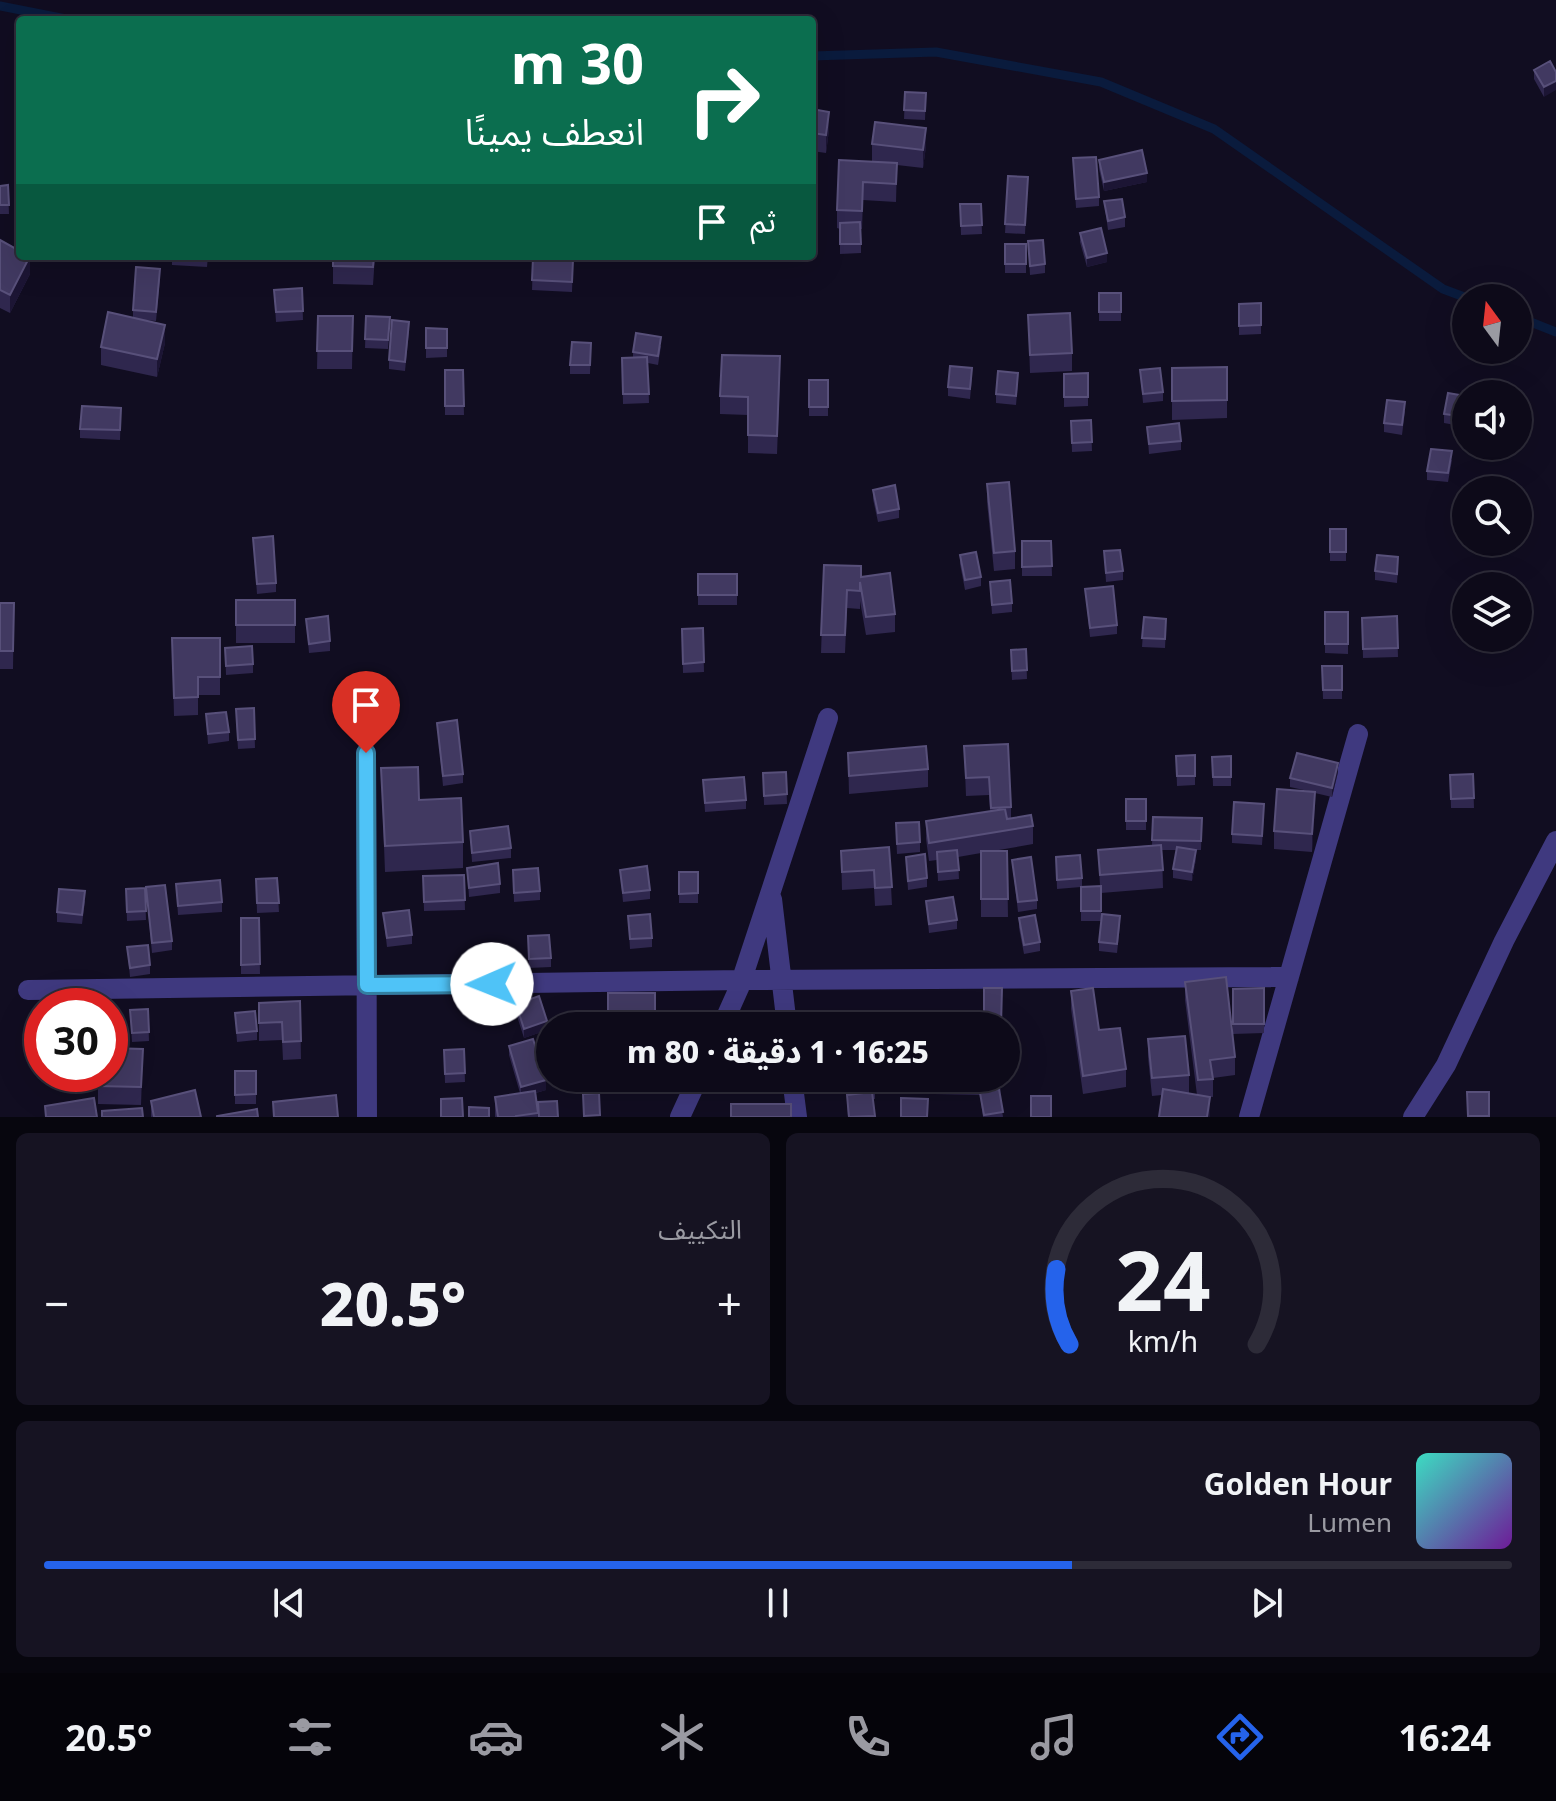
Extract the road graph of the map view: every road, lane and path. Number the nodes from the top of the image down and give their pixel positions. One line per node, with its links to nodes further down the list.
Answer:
1 (828, 718): 5 (street)
2 (1358, 734): 6 (street)
3 (366, 753): 9 (street)
4 (1556, 841): 19 (street)
5 (771, 891): 7 (street); 8 (street)
6 (1289, 977): 8 (street); 18 (street)
7 (742, 980): 8 (street); 9 (street); 11 (street)
8 (781, 980): 12 (street)
9 (367, 985): 10 (street); 15 (street)
10 (128, 989)
11 (728, 1012)
12 (785, 1012)
13 (692, 1092): 16 (street)
14 (794, 1092): 17 (street)
15 (367, 1117)
16 (680, 1117)
17 (797, 1117)
18 (1249, 1117)
19 (1413, 1117)

